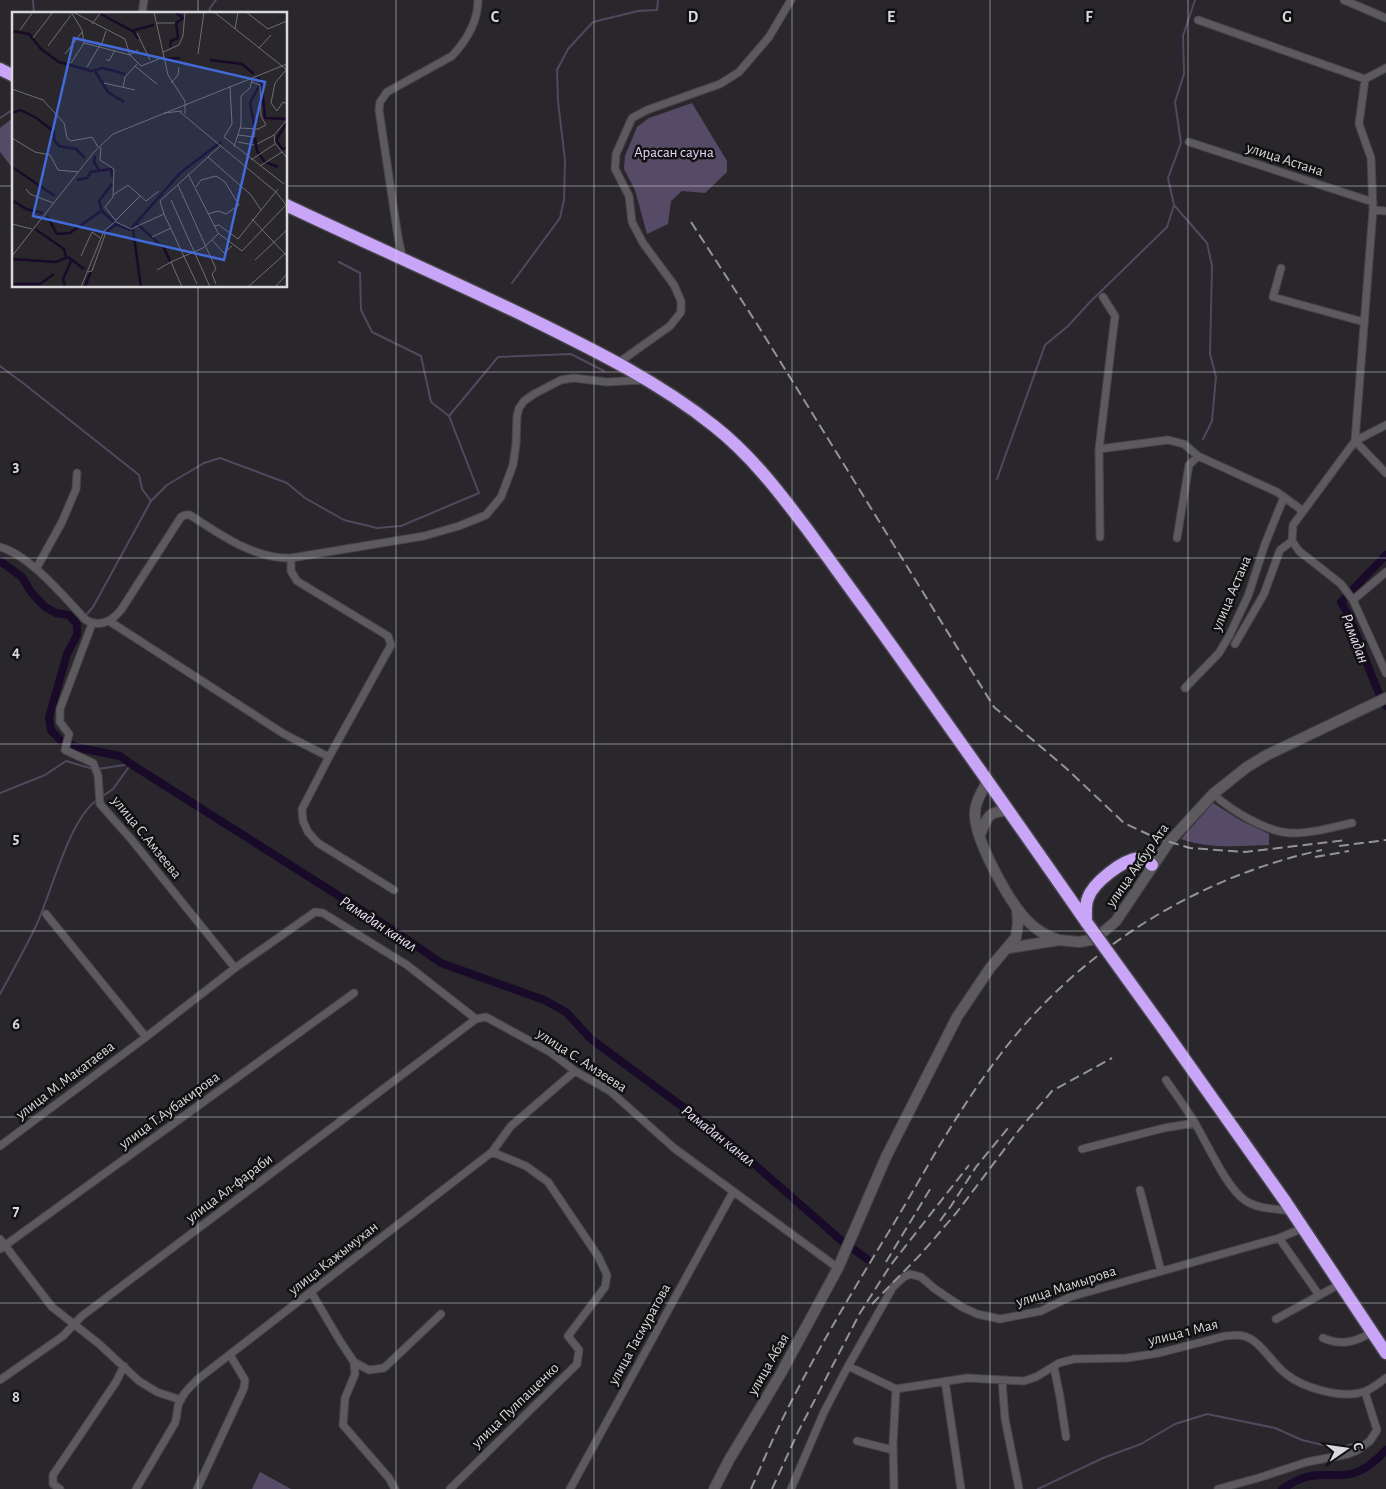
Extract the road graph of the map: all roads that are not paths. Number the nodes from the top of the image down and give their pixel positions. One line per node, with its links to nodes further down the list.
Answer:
1 (478, 0): 14 (street)
2 (791, 0): 18 (street)
3 (1344, 0): 4 (street)
4 (1386, 18)
5 (1198, 20): 9 (street)
6 (1386, 68): 9 (street)
7 (0, 69): 8 (highway)
8 (12, 75)
9 (1365, 79): 12 (street)
10 (1189, 142): 12 (street, улица Астана)
11 (288, 206): 14 (highway)
12 (1373, 206): 13 (street, улица Астана); 17 (street)
13 (1386, 210)
14 (403, 260): 18 (highway)
15 (1281, 268): 17 (street)
16 (1104, 297): 22 (street)
17 (1364, 322): 21 (street)
18 (618, 362): 19 (highway)
19 (646, 380): 32 (street); 43 (highway)
20 (1386, 425): 21 (street)
21 (1355, 441): 25 (street); 27 (street, улица Астана)
22 (1100, 449): 23 (street); 28 (street)
23 (1198, 456): 26 (street); 29 (street)
24 (76, 473): 33 (street)
25 (1386, 473)
26 (1284, 497): 27 (street); 40 (street, улица Астана)
27 (1303, 511): 30 (street, улица Астана)
28 (1100, 537)
29 (1176, 538)
30 (1292, 541): 35 (street); 38 (street, улица Астана)
31 (0, 547): 33 (street)
32 (291, 558): 36 (street); 42 (street)
33 (36, 569): 37 (street)
34 (1386, 572): 35 (street)
35 (1354, 600): 39 (street)
36 (110, 621): 37 (street); 42 (street)
37 (92, 624): 55 (street, улица С.Амзеева)
38 (1235, 644)
39 (1386, 673)
40 (1185, 688)
41 (1386, 698): 44 (main road, улица Акбур Ата)
42 (329, 757): 49 (street)
43 (988, 780): 45 (highway); 47 (main road)
44 (1213, 794): 46 (street); 48 (main road, улица Акбур Ата)
45 (1008, 811): 47 (main road); 52 (highway)
46 (1352, 823)
47 (980, 835): 50 (main road)
48 (1152, 865): 52 (highway); 53 (main road, улица Акбур Ата)
49 (394, 890)
50 (1017, 909): 53 (main road); 54 (main road, улица Абая)
51 (46, 914): 58 (street)
52 (1086, 922): 67 (highway, bridge)
53 (1059, 940): 54 (main road)
54 (1008, 948): 71 (main road, улица Абая)
55 (235, 968): 57 (street, улица С. Амзеева); 58 (street, улица М.Макатаева)
56 (354, 993): 70 (street, улица Т.Аубакирова)
57 (476, 1019): 59 (street, улица С. Амзеева); 78 (street, улица Ал-фараби)
58 (146, 1037): 62 (street, улица М.Макатаева)
59 (576, 1071): 64 (street, улица Кажымухан); 66 (street, улица С. Амзеева)
60 (1166, 1080): 61 (street)
61 (1195, 1123): 63 (street); 67 (street)
62 (0, 1146)
63 (1082, 1149)
64 (492, 1152): 74 (street, улица Кажымухан); 101 (street, улица Пулпащенко)
65 (1140, 1190): 72 (street)
66 (733, 1192): 71 (street, улица С. Амзеева); 102 (street, улица Тасмуратова)
67 (1291, 1211): 68 (highway)
68 (1303, 1228): 69 (street, улица Мамырова); 73 (highway)
69 (1279, 1238): 72 (street, улица Мамырова); 75 (street)
70 (2, 1244): 78 (street)
71 (838, 1268): 103 (main road, улица Абая)
72 (1161, 1271): 85 (street, улица Мамырова)
73 (1340, 1284): 75 (street); 79 (highway)
74 (311, 1292): 82 (street, улица Кажымухан); 83 (street)
75 (1319, 1296): 77 (street)
76 (441, 1314): 83 (street)
77 (1276, 1318)
78 (74, 1324): 84 (street); 88 (street, улица Ал-фараби)
79 (1372, 1332): 80 (street); 81 (highway)
80 (1323, 1338)
81 (1386, 1353)
82 (230, 1355): 93 (street, улица Кажымухан); 99 (street)
83 (354, 1362): 100 (street)
84 (124, 1366): 93 (street); 97 (street)
85 (848, 1366): 91 (street); 104 (street, улица Мамырова)
86 (1054, 1367): 89 (street, улица 1 Мая); 92 (street, улица 1 Мая); 94 (street)
87 (1386, 1378): 92 (street, улица 1 Мая)
88 (0, 1380)
89 (1002, 1380): 90 (street, улица 1 Мая); 107 (street)
90 (945, 1381): 91 (street, улица 1 Мая); 106 (street)
91 (896, 1389): 96 (street)
92 (1365, 1392): 108 (street)
93 (181, 1400): 98 (street)
94 (1066, 1438)
95 (857, 1441): 96 (street)
96 (893, 1450): 105 (street)
97 (60, 1489)
98 (136, 1489)
99 (197, 1489)
100 (395, 1489)
101 (450, 1489)
102 (570, 1489)
103 (714, 1489)
104 (791, 1489)
105 (894, 1489)
106 (961, 1489)
107 (1019, 1489)
108 (1218, 1489)

